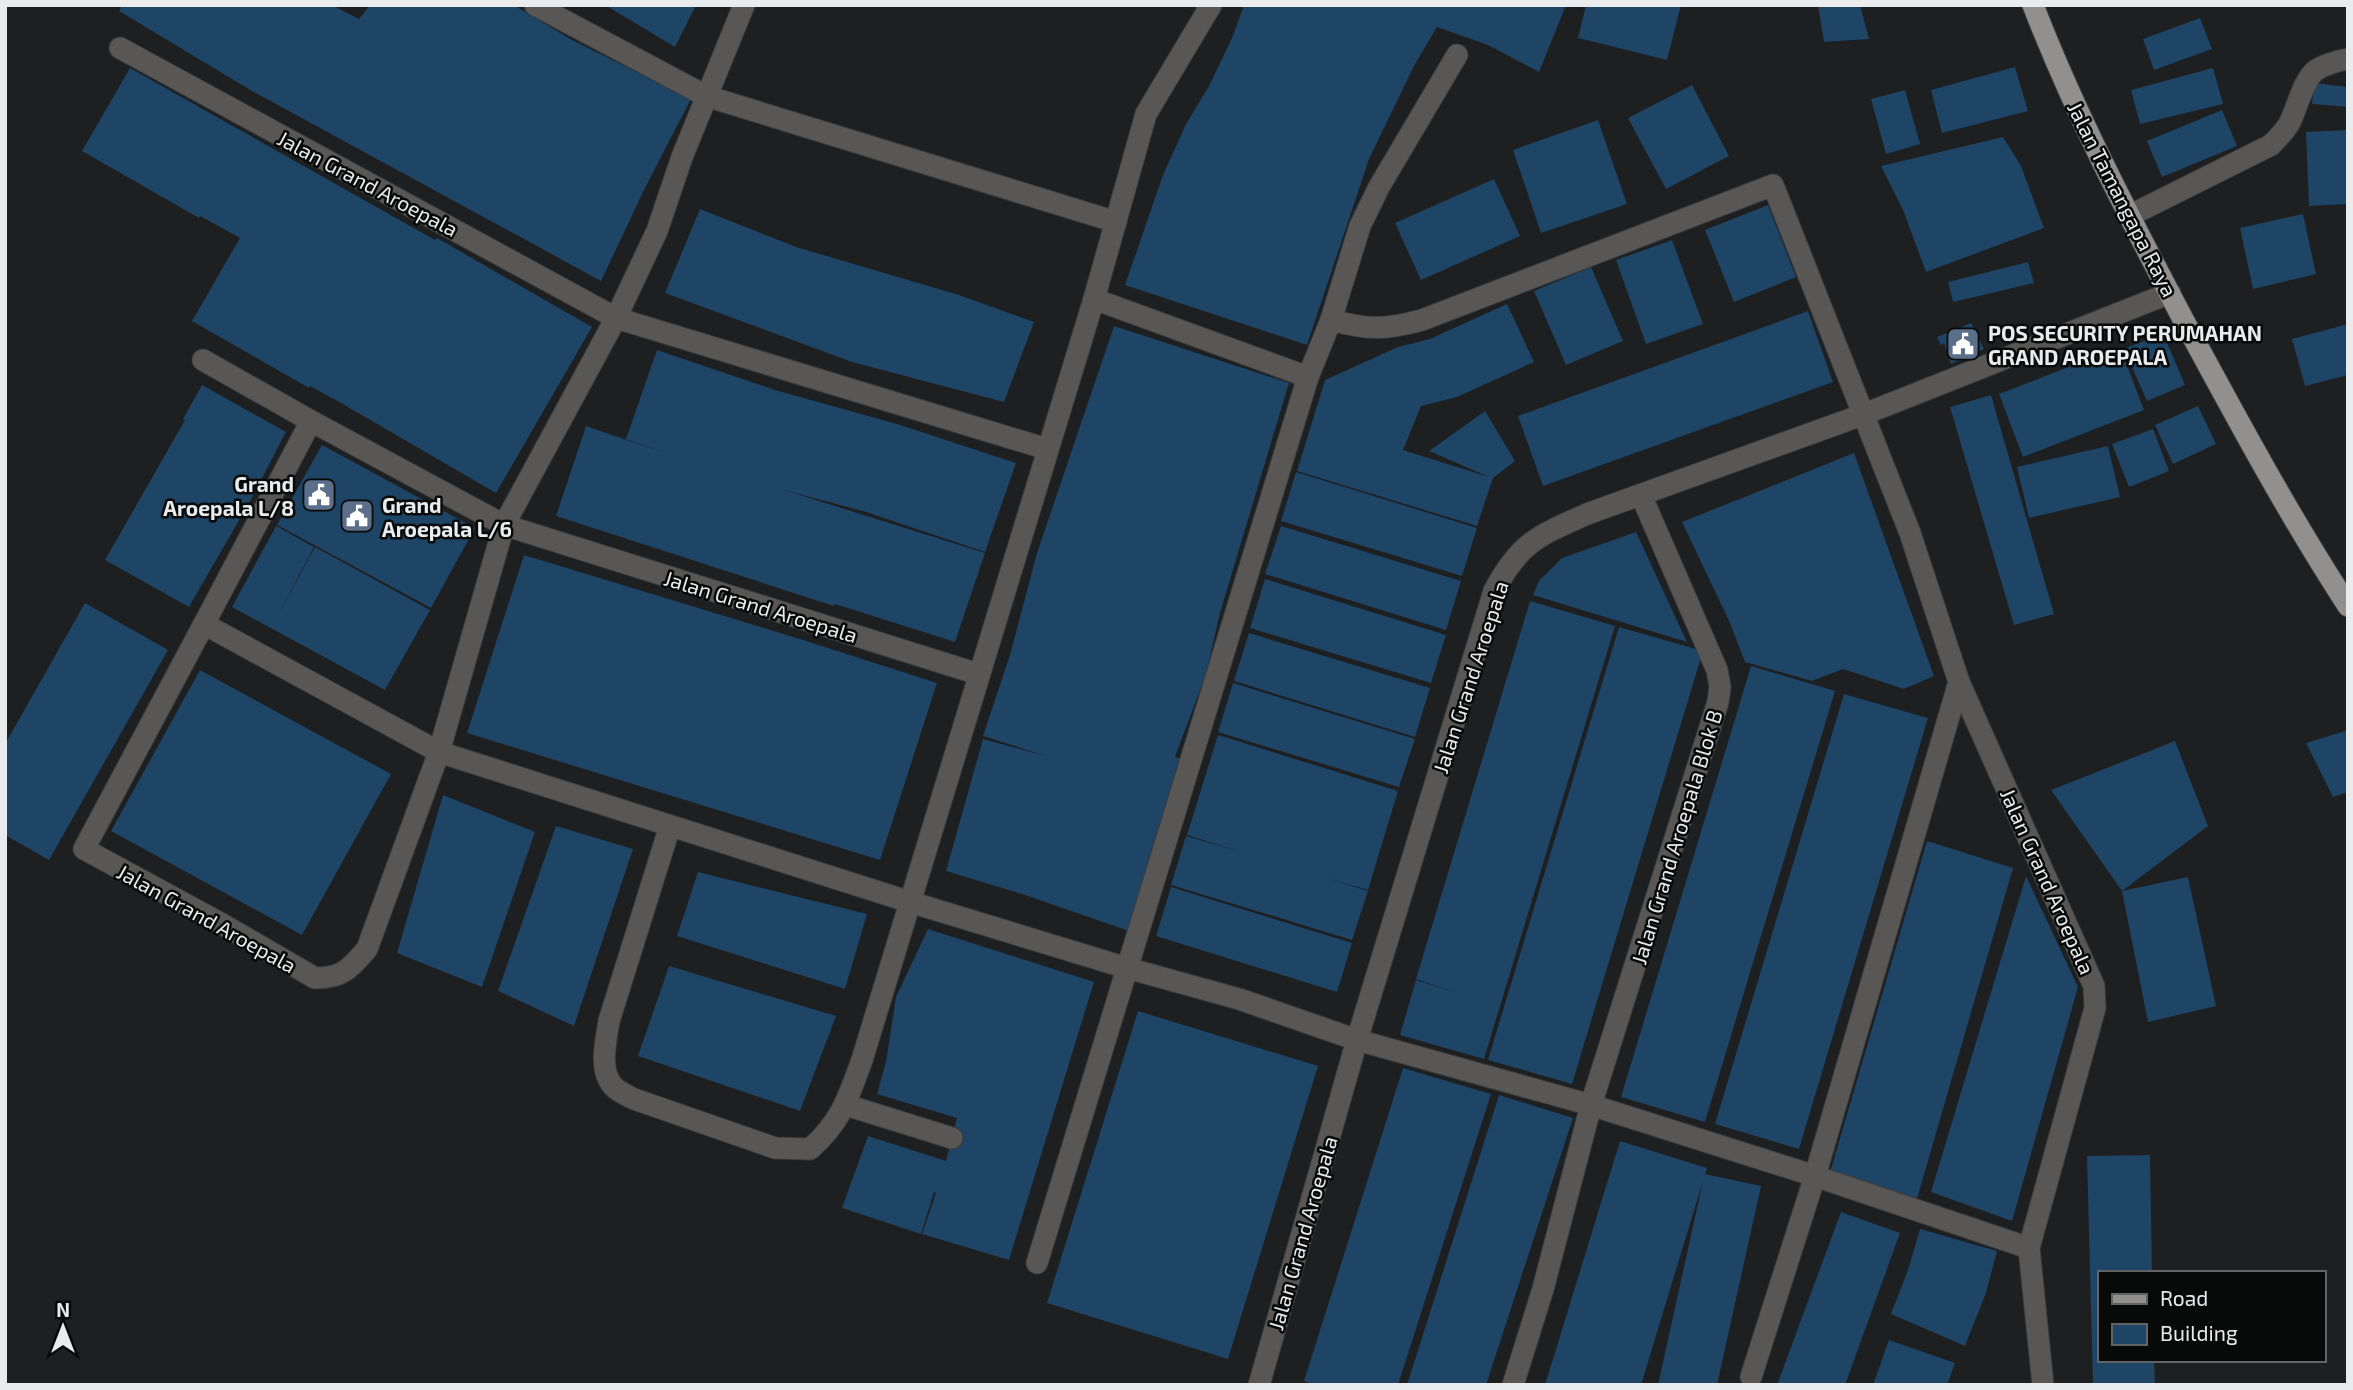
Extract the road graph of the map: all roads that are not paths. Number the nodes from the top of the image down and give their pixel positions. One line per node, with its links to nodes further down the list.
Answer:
1 (744, 5): 8 (street, Jalan Grand Aroepala)
2 (1211, 5): 10 (street)
3 (2032, 5): 9 (main road, Jalan Tamangapa Raya)
4 (549, 9): 8 (street)
5 (120, 48): 13 (street, Jalan Grand Aroepala)
6 (1457, 55): 14 (street)
7 (2348, 59): 9 (street)
8 (706, 96): 10 (street); 13 (street, Jalan Grand Aroepala)
9 (2129, 216): 11 (main road, Jalan Tamangapa Raya)
10 (1116, 222): 12 (street)
11 (2170, 293): 17 (street, Jalan Grand Aroepala); 22 (main road, Jalan Tamangapa Raya)
12 (1094, 299): 16 (street); 19 (street)
13 (616, 318): 19 (street, Jalan Grand Aroepala); 21 (street, Jalan Grand Aroepala)
14 (1331, 320): 16 (street); 17 (street, Jalan Grand Aroepala)
15 (203, 360): 18 (street)
16 (1308, 377): 29 (street)
17 (1862, 415): 20 (street, Jalan Grand Aroepala); 25 (street, Jalan Grand Aroepala)
18 (311, 421): 21 (street); 23 (street, Jalan Grand Aroepala)
19 (1047, 449): 24 (street)
20 (1641, 495): 30 (street, Jalan Grand Aroepala); 32 (street, Jalan Grand Aroepala Blok B)
21 (504, 525): 24 (street, Jalan Grand Aroepala); 26 (street, Jalan Grand Aroepala)
22 (2348, 606)
23 (204, 624): 26 (street); 26 (street, Jalan Grand Aroepala)
24 (978, 674): 28 (street)
25 (1959, 682): 34 (street); 35 (street, Jalan Grand Aroepala)
26 (439, 752): 27 (street)
27 (670, 827): 28 (street); 31 (street)
28 (910, 902): 29 (street); 31 (street)
29 (1128, 968): 30 (street); 36 (street)
30 (1357, 1040): 32 (street); 38 (street, Jalan Grand Aroepala)
31 (846, 1105): 33 (street)
32 (1591, 1105): 34 (street); 39 (street)
33 (952, 1138)
34 (1815, 1176): 35 (street); 37 (street)
35 (2029, 1248): 40 (street, Jalan Grand Aroepala)
36 (1037, 1263)
37 (1751, 1377)
38 (1259, 1385)
39 (1513, 1385)
40 (2043, 1385)

